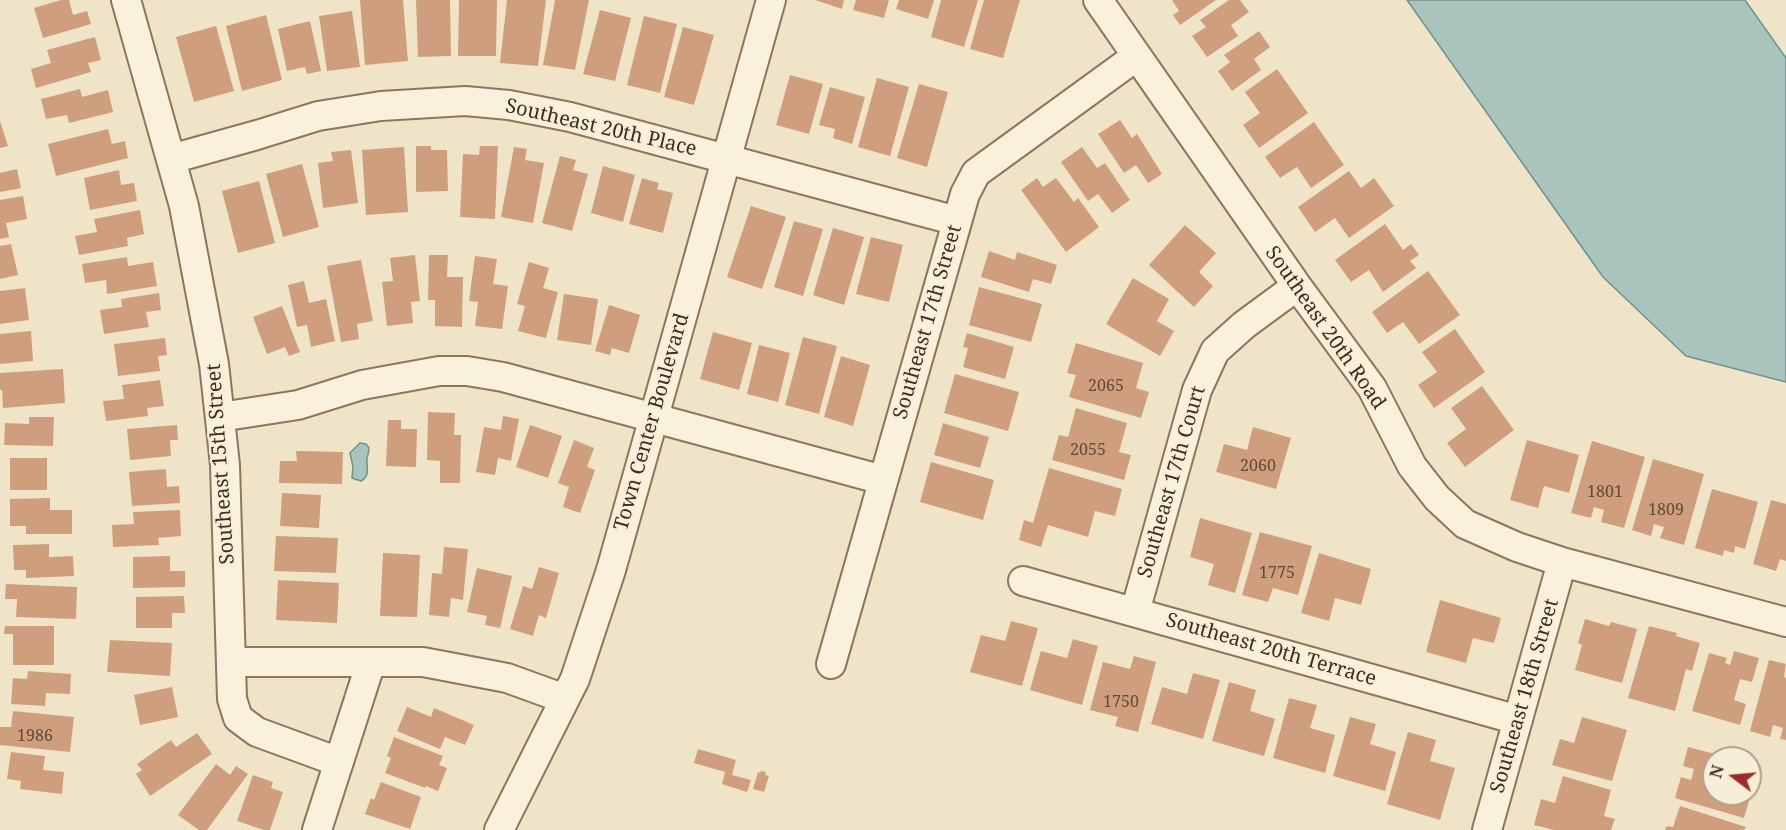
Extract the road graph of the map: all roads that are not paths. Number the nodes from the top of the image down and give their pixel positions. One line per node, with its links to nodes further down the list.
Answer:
1 (126, 0): 6 (street, Southeast 15th Street)
2 (771, 0): 5 (street, Town Center Boulevard)
3 (1098, 0): 4 (street, Southeast 20th Road)
4 (1137, 56): 7 (street, Southeast 17th Street); 8 (street, Southeast 20th Road)
5 (727, 158): 6 (street, Southeast 20th Place); 7 (street, Southeast 20th Place); 10 (street, Town Center Boulevard)
6 (171, 159): 9 (street, Southeast 15th Street)
7 (957, 221): 11 (street, Southeast 17th Street)
8 (1297, 286): 12 (street, Southeast 20th Road); 14 (street, Southeast 17th Court)
9 (220, 417): 10 (street); 16 (street, Southeast 15th Street)
10 (654, 417): 11 (street); 19 (street, Town Center Boulevard)
11 (883, 480): 18 (street, Southeast 17th Street)
12 (1562, 562): 15 (street, Southeast 20th Road); 20 (street, Southeast 18th Street)
13 (1023, 581): 14 (street, Southeast 20th Terrace)
14 (1135, 612): 20 (street, Southeast 20th Terrace)
15 (1786, 622)
16 (231, 662): 17 (street); 21 (street, Southeast 15th Street)
17 (371, 662): 19 (street); 21 (street)
18 (831, 664)
19 (565, 699): 23 (street, Town Center Boulevard)
20 (1518, 720): 24 (street, Southeast 18th Street)
21 (339, 762): 22 (street)
22 (317, 830)
23 (499, 830)
24 (1487, 830)

